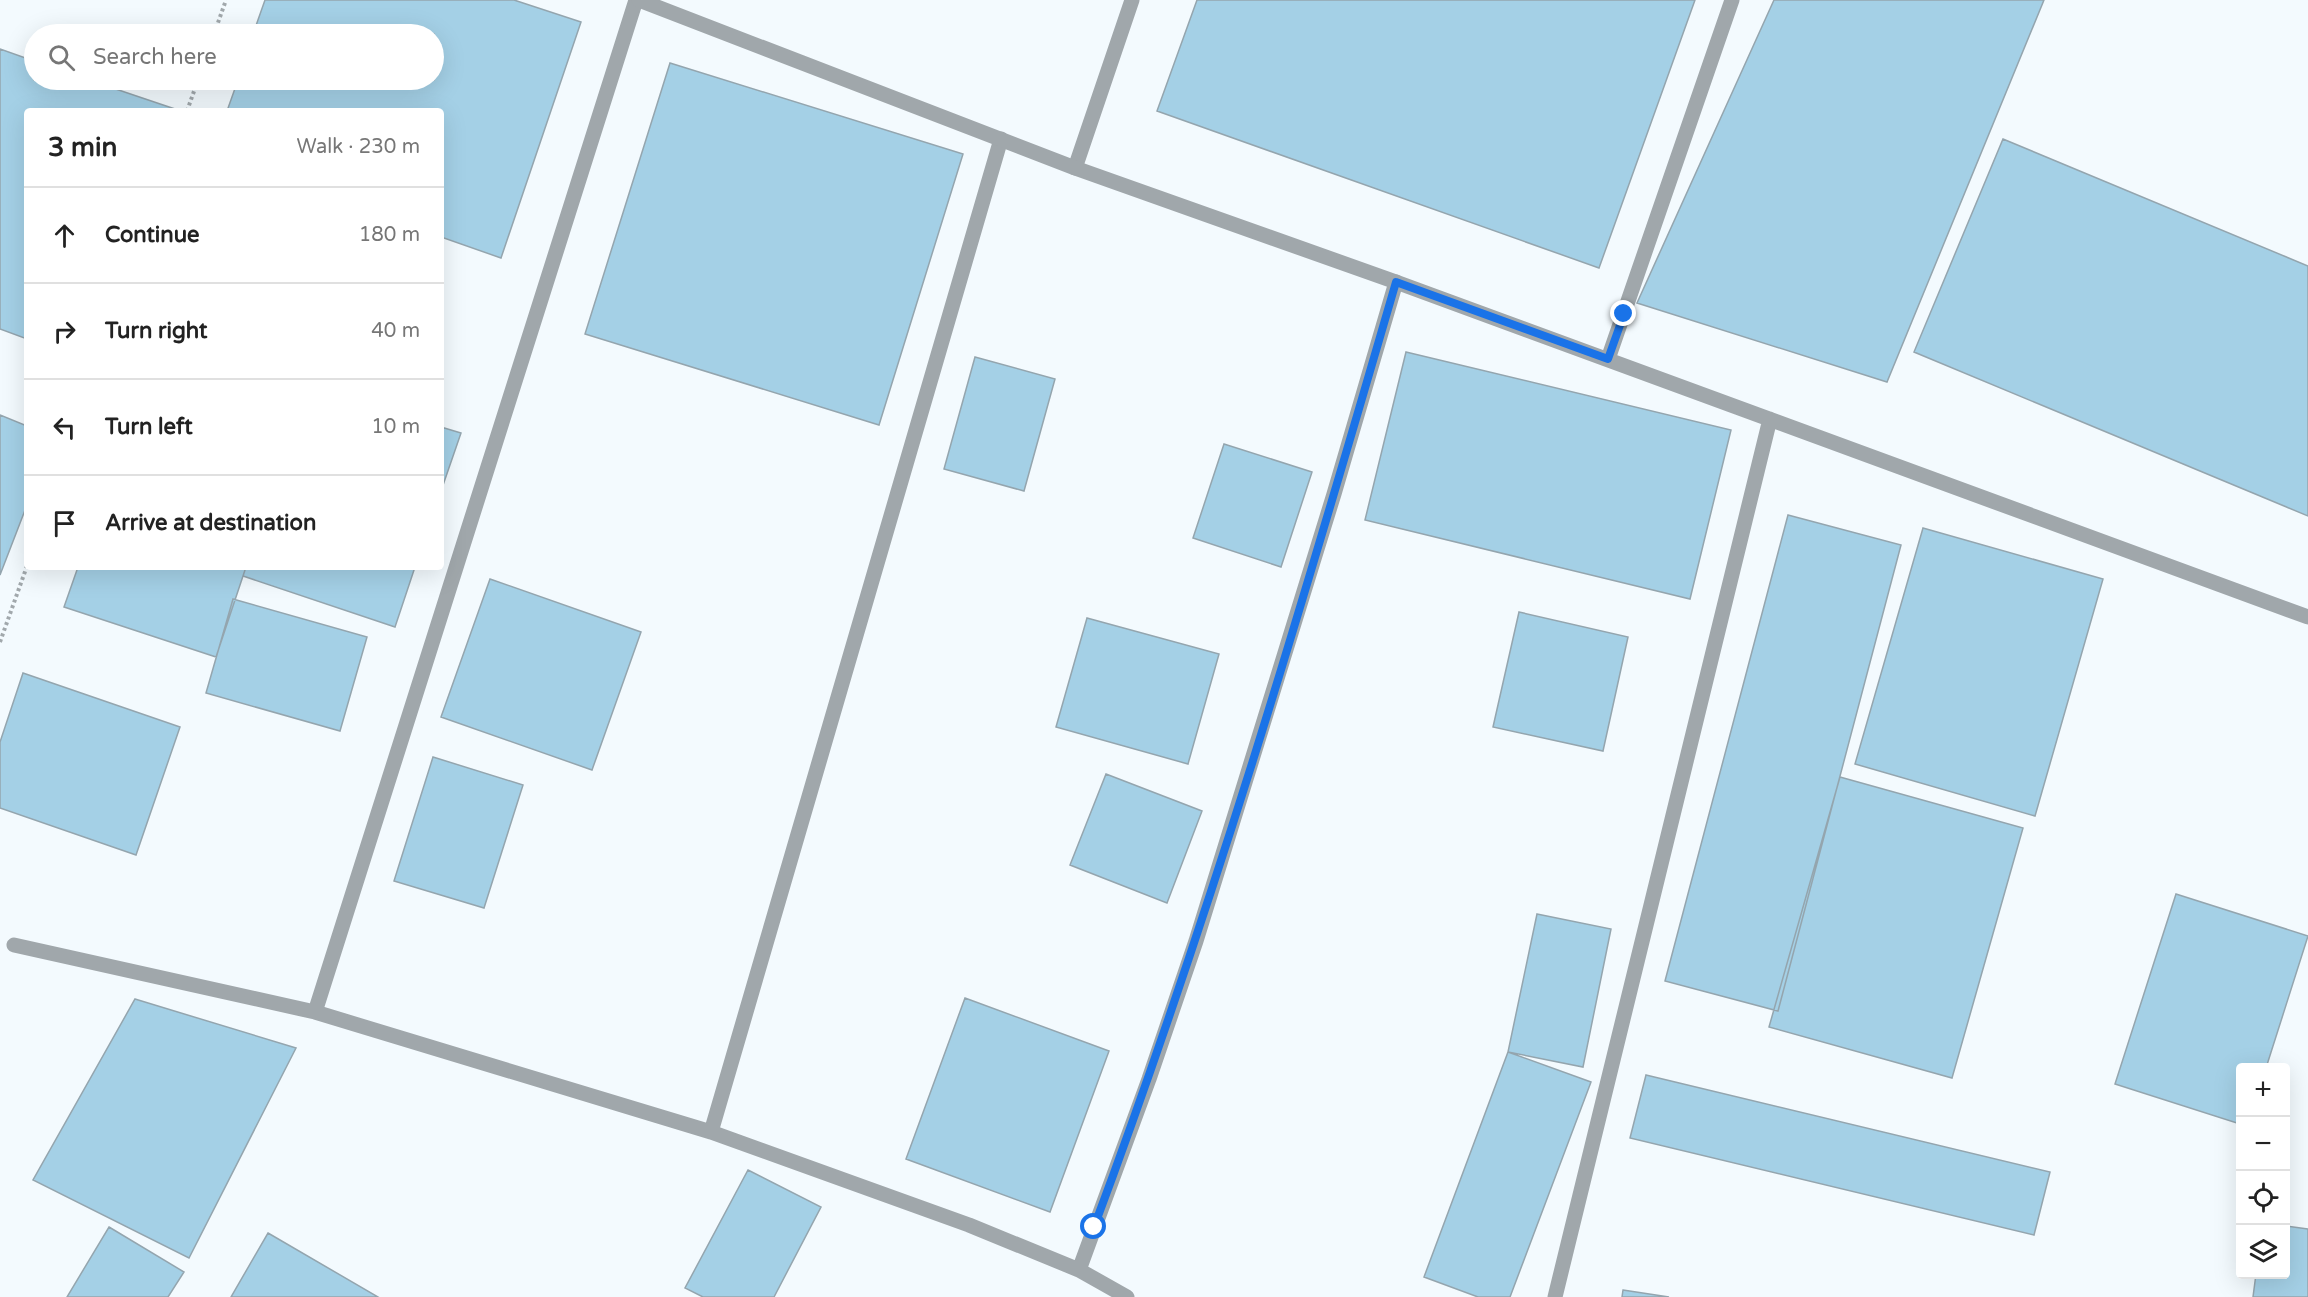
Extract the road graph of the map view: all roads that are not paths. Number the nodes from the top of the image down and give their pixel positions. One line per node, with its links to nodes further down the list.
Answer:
1 (638, 0): 4 (street); 11 (street)
2 (1132, 0): 5 (street)
3 (1732, 0): 7 (street)
4 (1001, 139): 5 (street); 12 (street)
5 (1075, 168): 6 (street)
6 (1396, 282): 7 (street); 13 (street)
7 (1608, 359): 8 (street)
8 (1770, 419): 9 (street); 15 (street)
9 (2308, 617)
10 (14, 945): 11 (street)
11 (315, 1012): 12 (street)
12 (711, 1132): 13 (street)
13 (1079, 1270): 14 (street)
14 (1127, 1297)
15 (1555, 1297)

